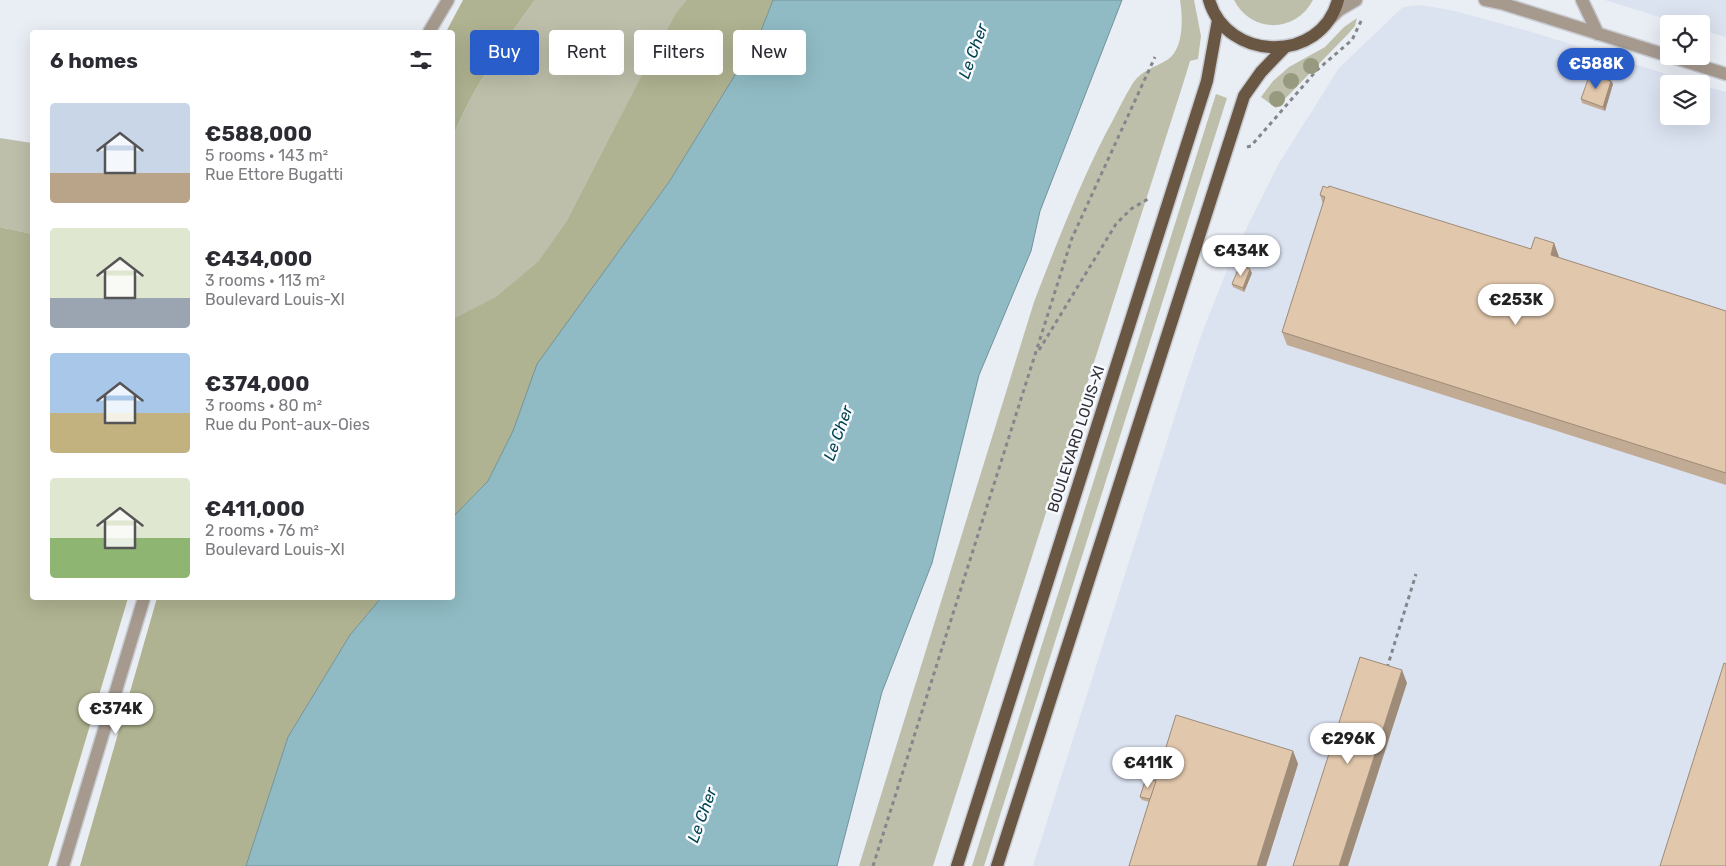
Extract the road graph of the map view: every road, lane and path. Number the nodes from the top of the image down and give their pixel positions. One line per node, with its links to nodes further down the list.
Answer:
1 (448, 0): 10 (street)
2 (1209, 0): 8 (main road)
3 (1338, 0): 9 (main road)
4 (1356, 0): 9 (street)
5 (1485, 0): 11 (street)
6 (1582, 0): 11 (street)
7 (1363, 15): 17 (path)
8 (1218, 20): 12 (main road); 18 (main road, BOULEVARD LOUIS-XI)
9 (1330, 20): 12 (main road)
10 (430, 30)
11 (1598, 34): 13 (street)
12 (1284, 48): 17 (main road)
13 (1660, 53)
14 (1155, 57): 19 (path)
15 (1698, 65): 16 (street)
16 (1726, 74)
17 (1225, 153): 26 (main road)
18 (1172, 190): 19 (path); 25 (main road, BOULEVARD LOUIS-XI)
19 (1037, 355): 24 (path)
20 (1416, 574): 22 (path)
21 (143, 600): 23 (street)
22 (1385, 676)
23 (63, 866)
24 (873, 866)
25 (957, 866)
26 (997, 866)

